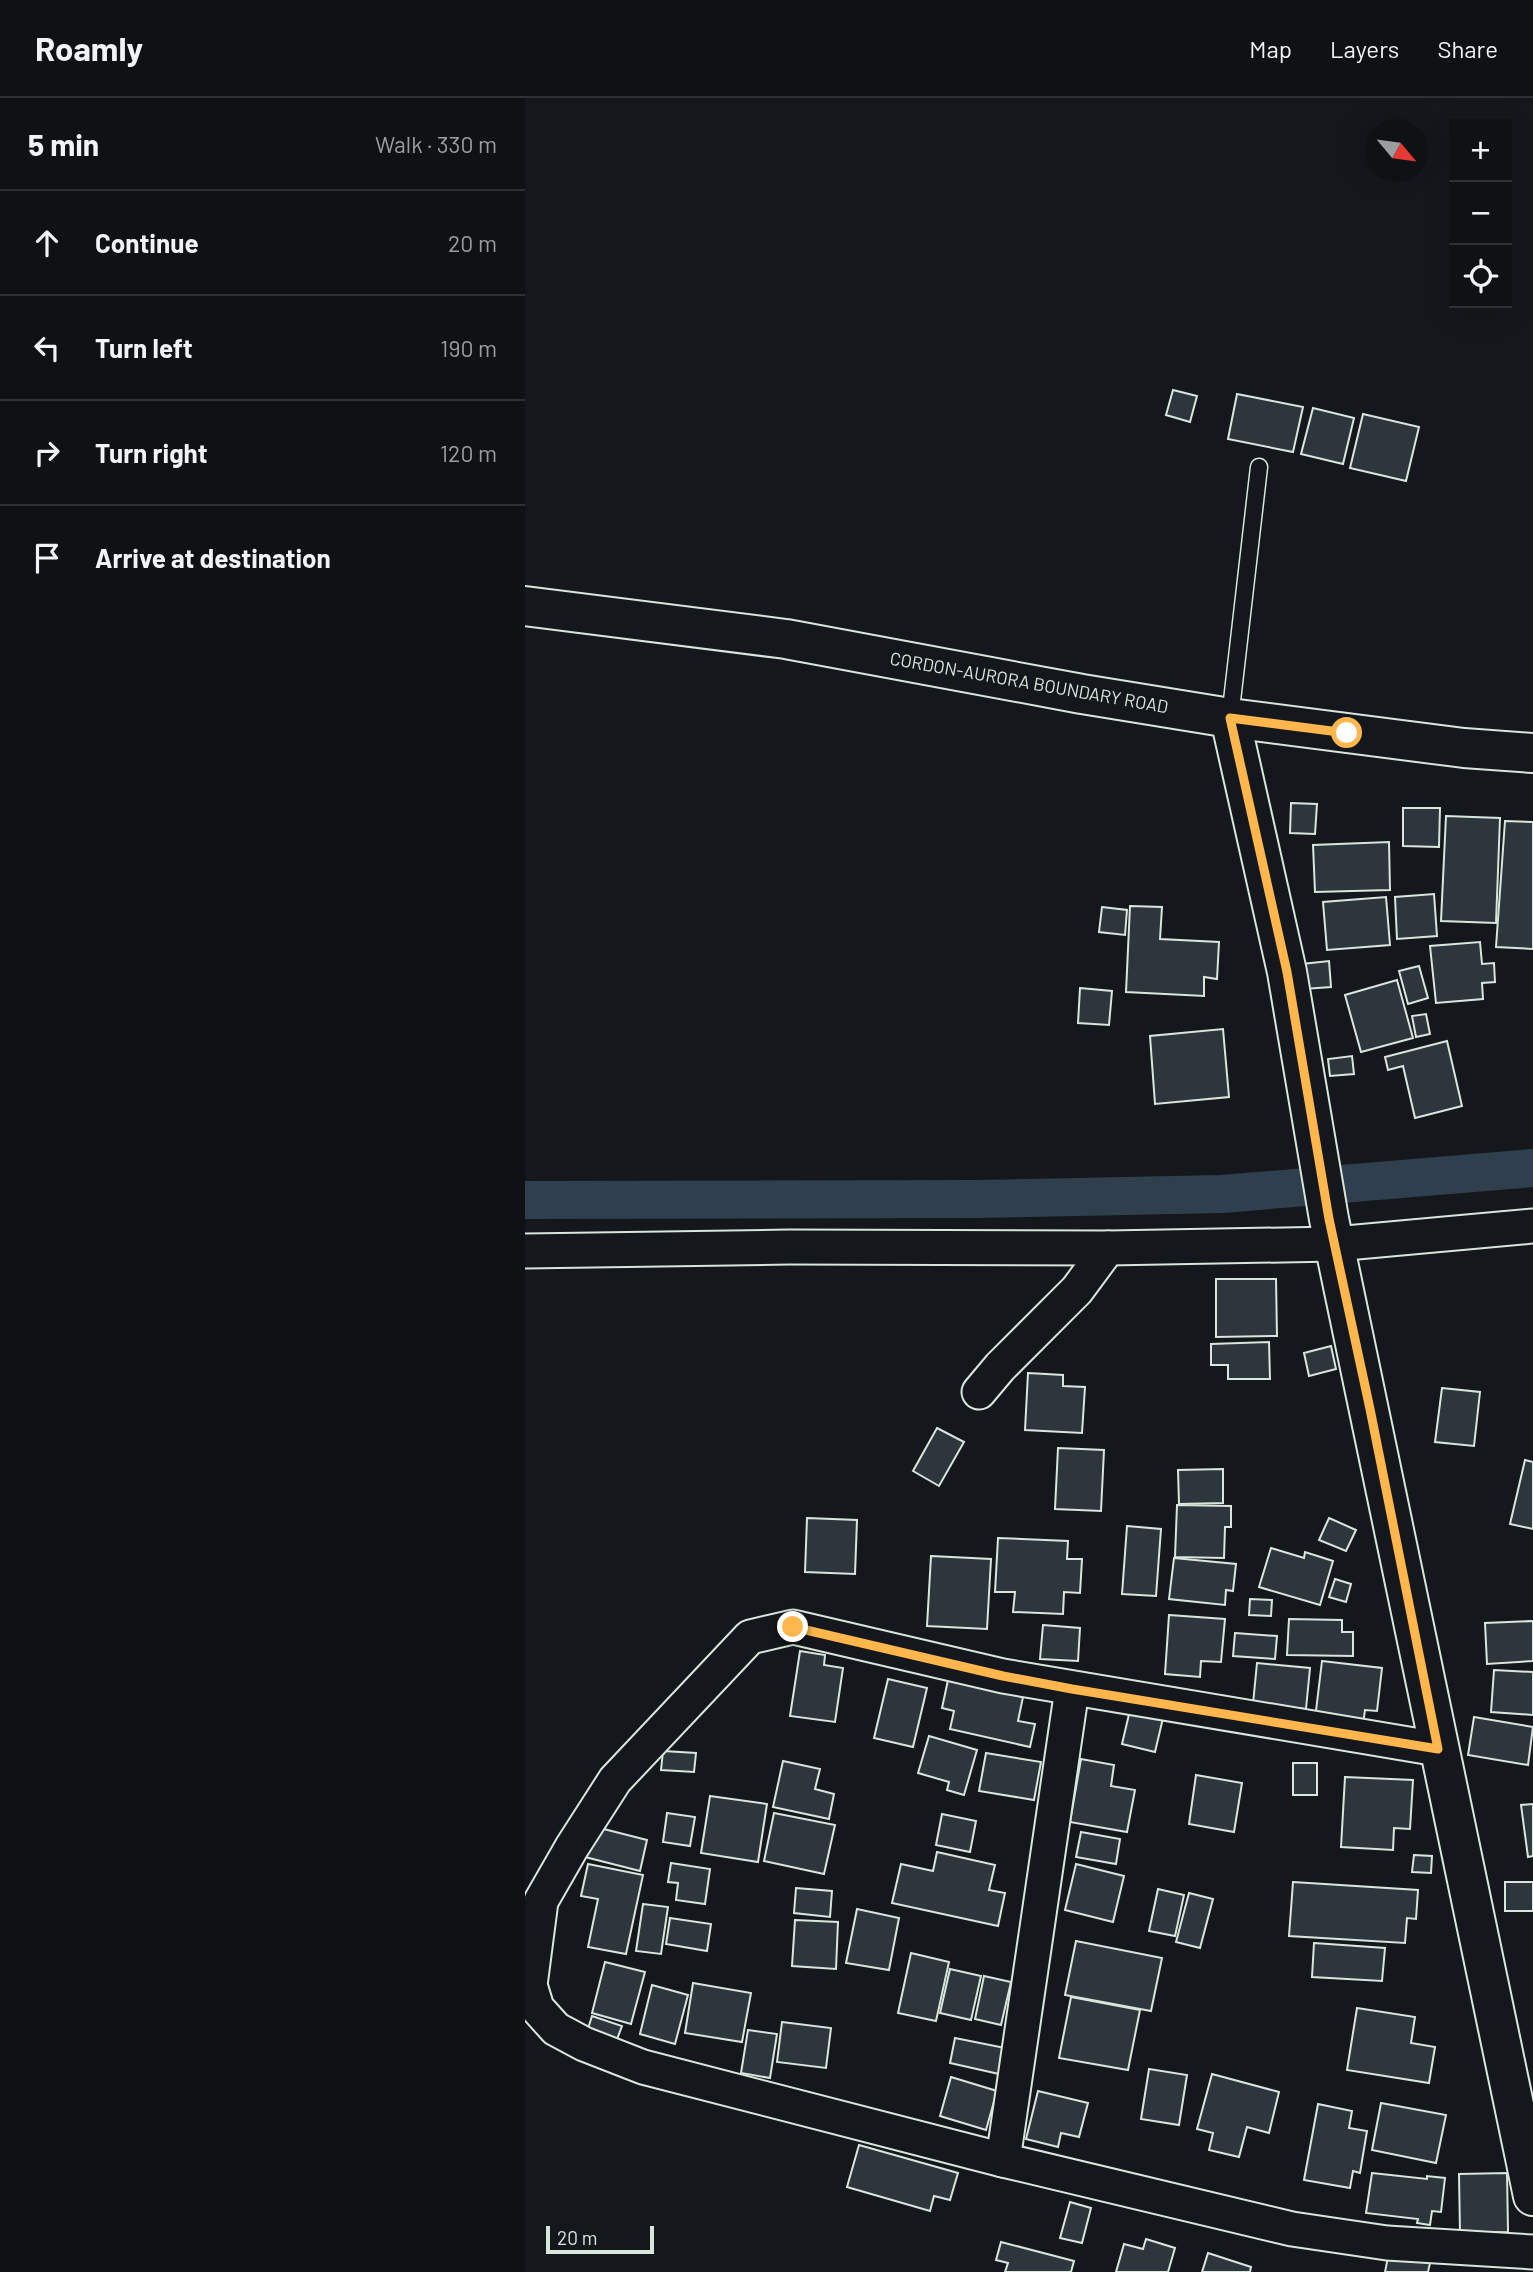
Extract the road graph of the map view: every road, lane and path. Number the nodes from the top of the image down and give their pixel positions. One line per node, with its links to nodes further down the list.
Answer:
1 (1259, 467): 3 (lane)
2 (525, 606): 3 (street, CORDON-AURORA BOUNDARY ROAD)
3 (1230, 718): 4 (street, CORDON-AURORA BOUNDARY ROAD); 6 (street)
4 (1533, 753)
5 (1533, 1226): 6 (street)
6 (1332, 1232): 7 (street); 11 (street)
7 (1108, 1248): 8 (street); 9 (street)
8 (525, 1251)
9 (979, 1392)
10 (1072, 1689): 11 (street); 12 (street); 12 (street)
11 (1438, 1749): 13 (street)
12 (1003, 2160): 14 (street)
13 (1533, 2196)
14 (1533, 2252)

